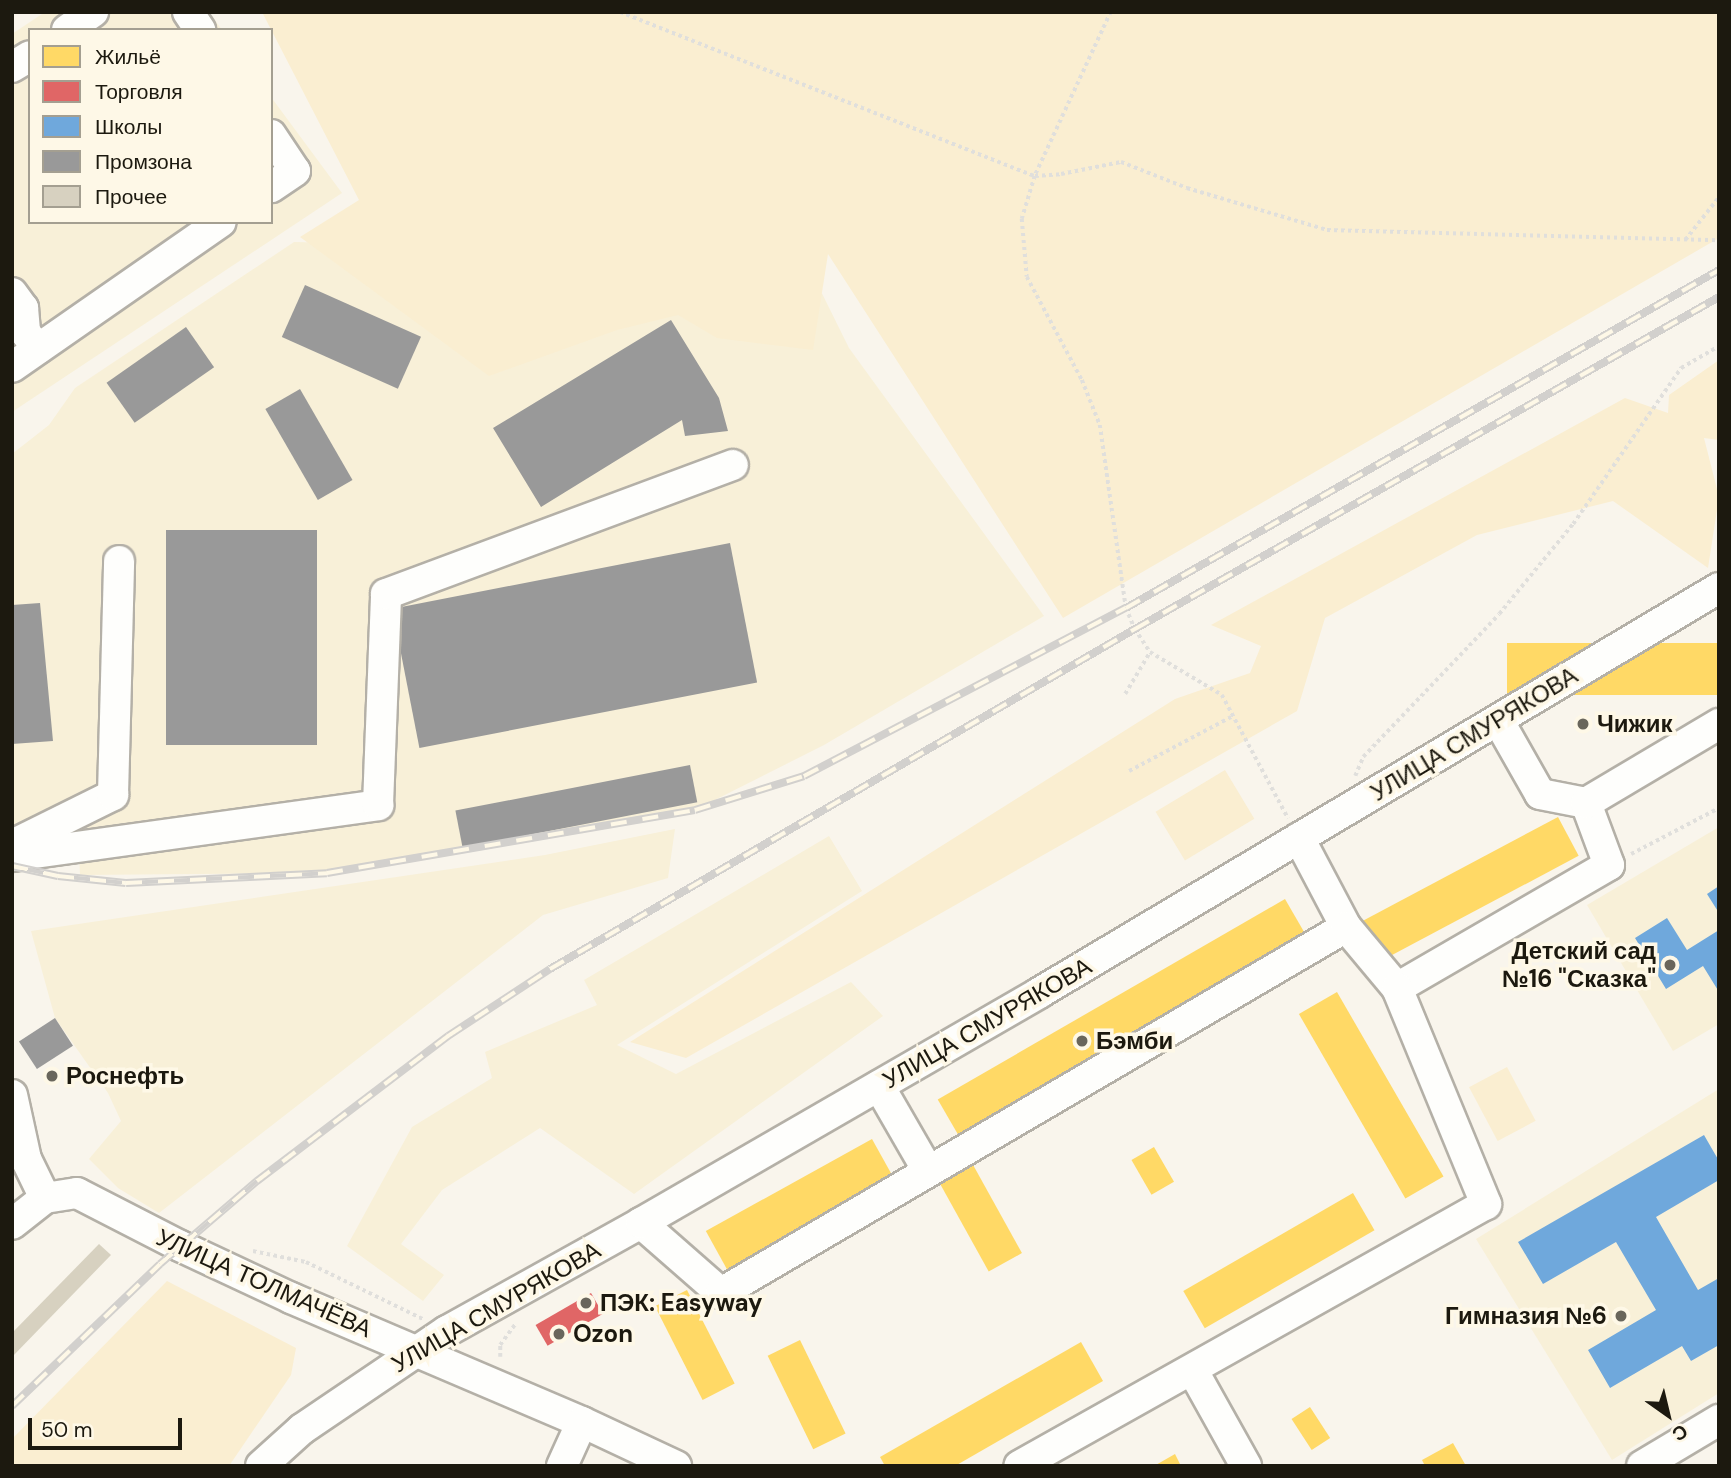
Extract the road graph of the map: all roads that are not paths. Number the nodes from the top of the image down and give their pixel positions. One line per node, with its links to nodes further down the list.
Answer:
1 (93, 12): 3 (street)
2 (188, 12): 4 (street)
3 (71, 28)
4 (199, 28)
5 (28, 56): 6 (street)
6 (12, 67)
7 (273, 138): 8 (street)
8 (273, 186)
9 (218, 224): 11 (street)
10 (12, 293): 11 (street)
11 (38, 349): 12 (street)
12 (12, 367)
13 (733, 465): 21 (street)
14 (118, 561): 20 (street)
15 (1719, 588): 16 (street, УЛИЦА СМУРЯКОВА)
16 (1498, 720): 18 (street); 19 (street, УЛИЦА СМУРЯКОВА)
17 (1719, 724): 18 (street)
18 (1586, 803): 23 (street)
19 (1299, 838): 22 (street); 24 (street, УЛИЦА СМУРЯКОВА)
20 (12, 845)
21 (12, 856)
22 (1346, 927): 23 (street); 27 (street)
23 (1397, 988): 32 (street)
24 (879, 1086): 27 (street); 29 (street, УЛИЦА СМУРЯКОВА)
25 (12, 1095): 26 (street)
26 (17, 1158): 28 (street)
27 (928, 1171): 29 (street)
28 (45, 1198): 30 (street); 31 (street, УЛИЦА ТОЛМАЧЁВА)
29 (641, 1223): 31 (street, УЛИЦА СМУРЯКОВА)
30 (12, 1224)
31 (416, 1351): 34 (street, УЛИЦА ТОЛМАЧЁВА); 35 (street, УЛИЦА СМУРЯКОВА)
32 (1193, 1371): 38 (street); 39 (street)
33 (1719, 1420): 40 (street)
34 (583, 1422): 36 (street); 37 (street, УЛИЦА ТОЛМАЧЁВА)
35 (261, 1466)
36 (562, 1466)
37 (676, 1466)
38 (1019, 1466)
39 (1246, 1466)
40 (1642, 1466)

